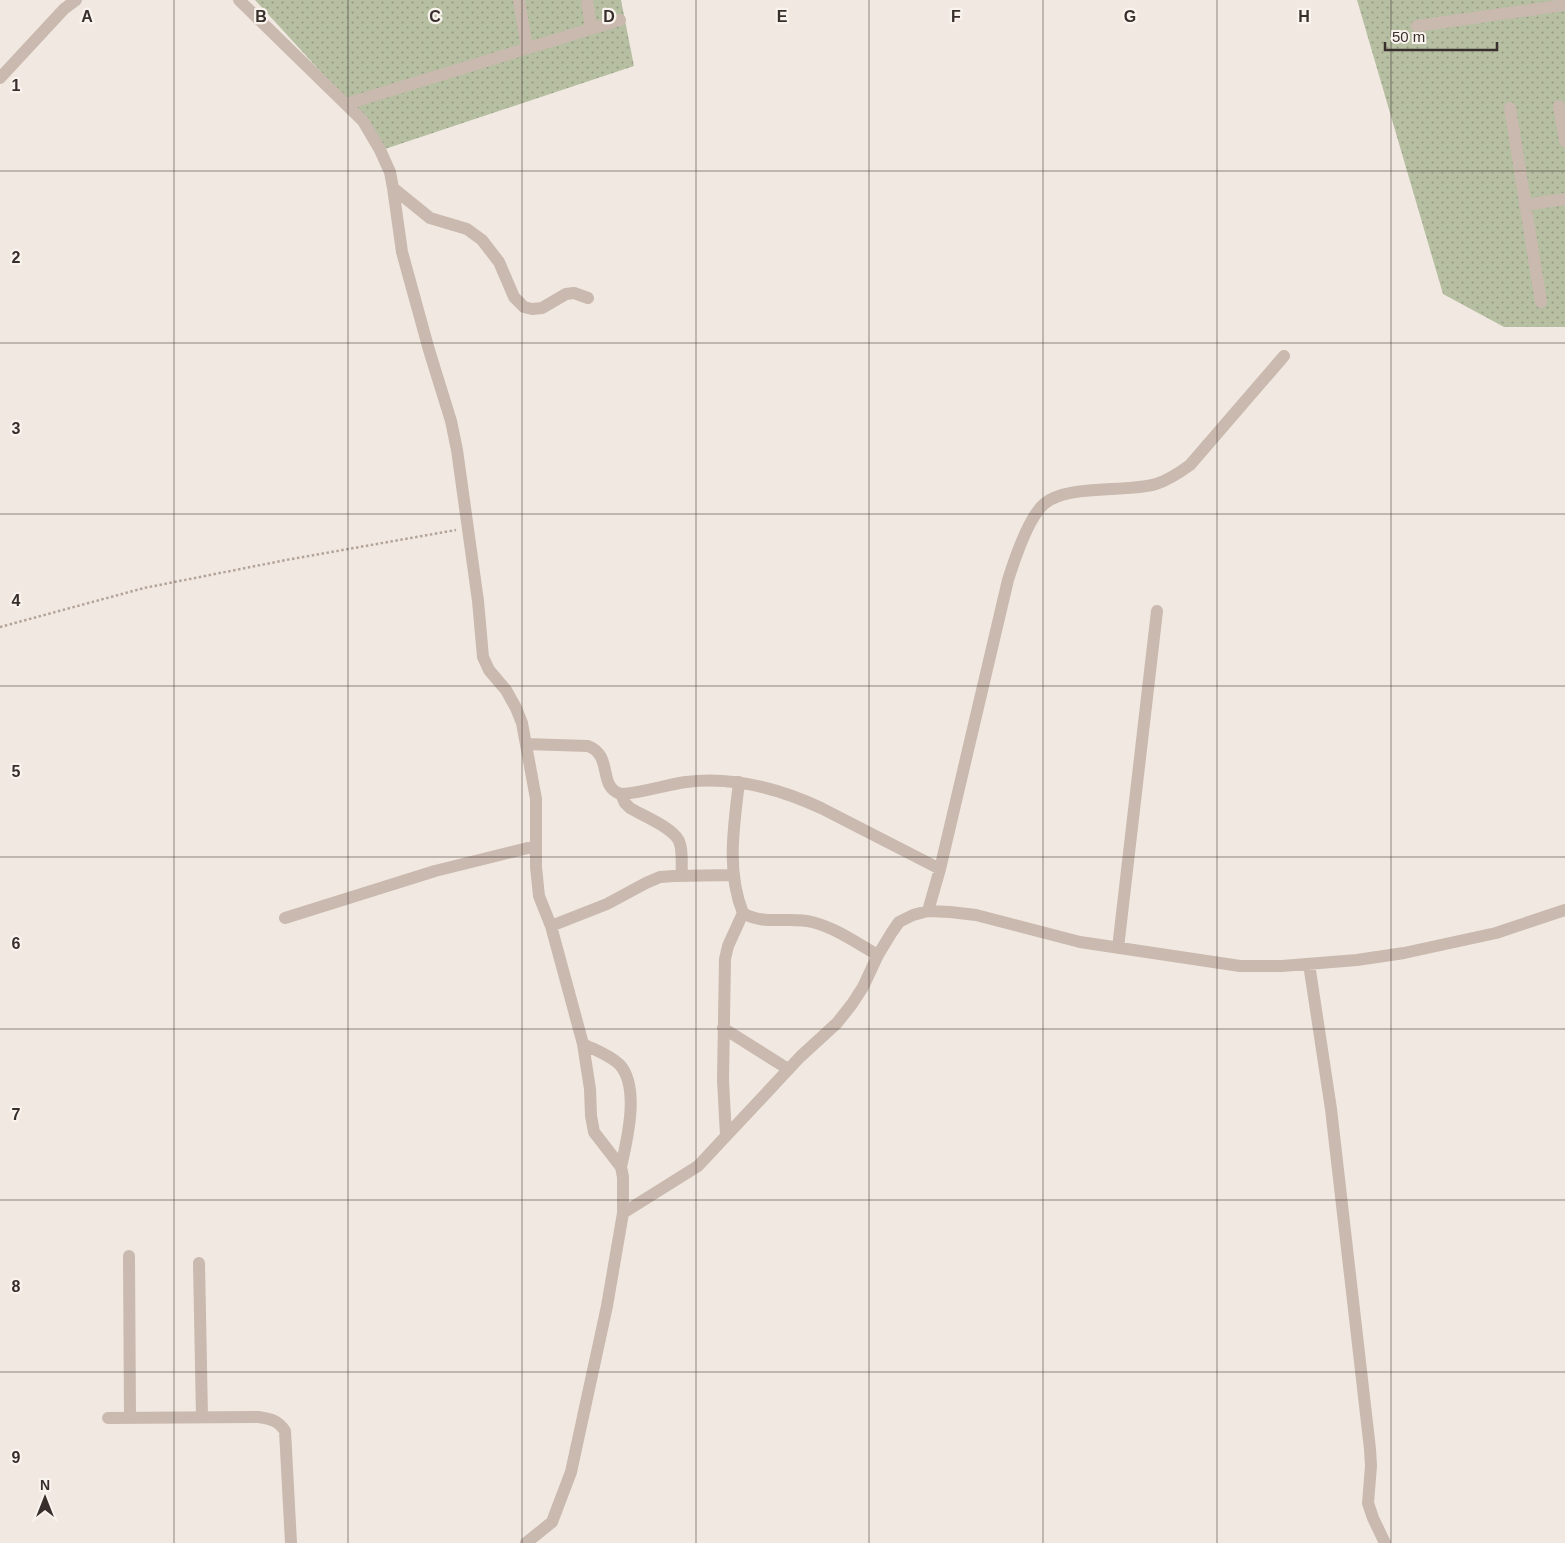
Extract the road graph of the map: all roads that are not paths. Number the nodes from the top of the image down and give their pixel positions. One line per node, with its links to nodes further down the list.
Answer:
1 (76, 0): 10 (street)
2 (239, 0): 11 (street)
3 (519, 0): 9 (street)
4 (587, 0): 8 (street)
5 (1565, 4): 7 (street)
6 (620, 20): 8 (street)
7 (1417, 26)
8 (592, 28): 9 (street)
9 (527, 48): 11 (street)
10 (0, 78)
11 (346, 104): 15 (street)
12 (1559, 106): 14 (street)
13 (1510, 108): 17 (street)
14 (1565, 141)
15 (393, 188): 18 (street); 22 (street)
16 (1565, 199): 17 (street)
17 (1525, 205): 19 (street)
18 (588, 298)
19 (1541, 302)
20 (1284, 356): 26 (street)
21 (1157, 611): 34 (street)
22 (526, 744): 24 (street); 25 (street)
23 (739, 782): 24 (street); 26 (street); 27 (street)
24 (621, 794): 28 (street)
25 (536, 846): 32 (street); 33 (street)
26 (940, 869): 30 (street)
27 (734, 875): 28 (street); 31 (street)
28 (682, 876): 33 (street)
29 (1565, 910): 36 (street)
30 (928, 911): 34 (street); 35 (street)
31 (744, 913): 35 (street); 37 (street)
32 (285, 918)
33 (551, 926): 38 (street)
34 (1118, 948): 36 (street)
35 (878, 955): 39 (street)
36 (1309, 964): 50 (street)
37 (723, 1028): 39 (street); 40 (street)
38 (583, 1044): 41 (street); 41 (street)
39 (788, 1069): 40 (street)
40 (726, 1136): 42 (street)
41 (621, 1167): 42 (street)
42 (623, 1213): 49 (street)
43 (129, 1256): 47 (street)
44 (199, 1263): 45 (street)
45 (202, 1417): 47 (street); 48 (street)
46 (108, 1418): 47 (street)
47 (130, 1418)
48 (291, 1543)
49 (526, 1543)
50 (1385, 1543)

